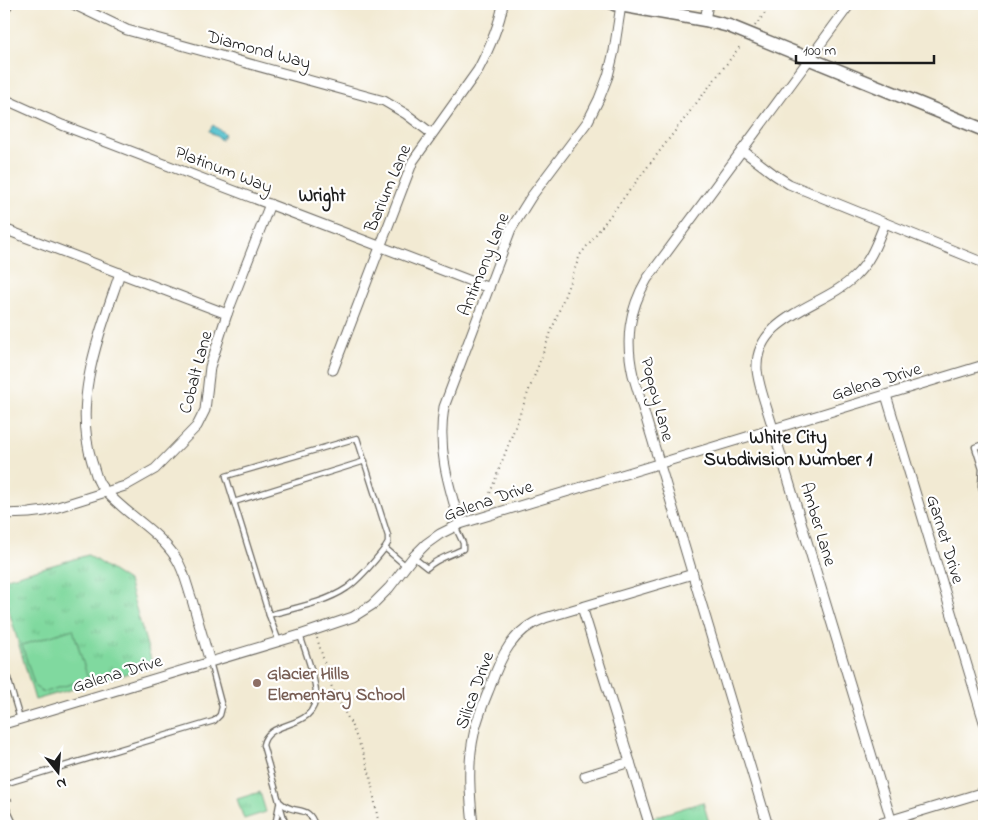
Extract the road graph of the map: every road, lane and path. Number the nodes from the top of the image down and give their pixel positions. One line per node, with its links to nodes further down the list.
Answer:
1 (8, 4): 8 (street)
2 (73, 4): 15 (street, Diamond Way)
3 (503, 4): 15 (street, Barium Lane)
4 (618, 4): 9 (main road); 23 (street, Antimony Lane)
5 (708, 4): 9 (street)
6 (772, 4): 10 (path)
7 (850, 4): 12 (street, Poppy Lane)
8 (4, 11)
9 (705, 20): 12 (main road)
10 (756, 25)
11 (741, 45): 36 (path)
12 (810, 59): 14 (main road); 16 (street, Poppy Lane)
13 (4, 99): 17 (street, Platinum Way)
14 (984, 130)
15 (431, 133): 20 (street, Barium Lane)
16 (742, 150): 18 (street); 31 (street, Poppy Lane)
17 (270, 204): 20 (street, Platinum Way); 24 (street, Cobalt Lane)
18 (885, 223): 21 (street); 28 (street, Amber Lane)
19 (4, 229): 22 (street)
20 (380, 246): 23 (street, Platinum Way); 26 (street, Barium Lane)
21 (984, 263)
22 (120, 273): 24 (street); 33 (street)
23 (489, 288): 38 (street, Antimony Lane)
24 (227, 314): 33 (street, Cobalt Lane)
25 (984, 365): 27 (street, Galena Drive)
26 (333, 370)
27 (886, 395): 28 (street, Galena Drive); 51 (street, Garnet Drive)
28 (774, 429): 31 (street, Galena Drive); 60 (street, Amber Lane)
29 (984, 444): 32 (lane)
30 (365, 461): 35 (lane); 35 (lane); 39 (lane)
31 (659, 463): 38 (street, Galena Drive); 42 (street, Poppy Lane)
32 (983, 469): 34 (lane)
33 (108, 492): 37 (street, Cobalt Lane); 48 (street)
34 (984, 498)
35 (234, 502): 44 (lane)
36 (486, 504)
37 (4, 514)
38 (458, 525): 40 (street, Galena Drive); 40 (lane)
39 (385, 548): 41 (lane); 44 (lane)
40 (413, 557): 41 (street, Galena Drive)
41 (406, 566): 45 (street, Galena Drive)
42 (693, 574): 43 (street, Silica Drive); 67 (street, Poppy Lane)
43 (582, 607): 53 (street); 66 (street, Silica Drive)
44 (269, 616): 47 (lane)
45 (300, 636): 47 (street, Galena Drive); 57 (lane)
46 (317, 638): 65 (path)
47 (279, 642): 48 (street, Galena Drive)
48 (210, 662): 50 (street, Galena Drive); 55 (lane)
49 (4, 665): 50 (lane)
50 (20, 719): 52 (street, Galena Drive)
51 (984, 722)
52 (4, 724)
53 (630, 762): 54 (street); 59 (street)
54 (585, 776)
55 (4, 784)
56 (984, 792): 60 (street)
57 (279, 801): 62 (lane); 63 (lane); 64 (lane)
58 (4, 803): 61 (lane)
59 (649, 823)
60 (892, 823): 68 (street)
61 (15, 826)
62 (275, 826)
63 (286, 826)
64 (315, 826)
65 (380, 826)
66 (473, 826)
67 (768, 826)
68 (872, 826)

